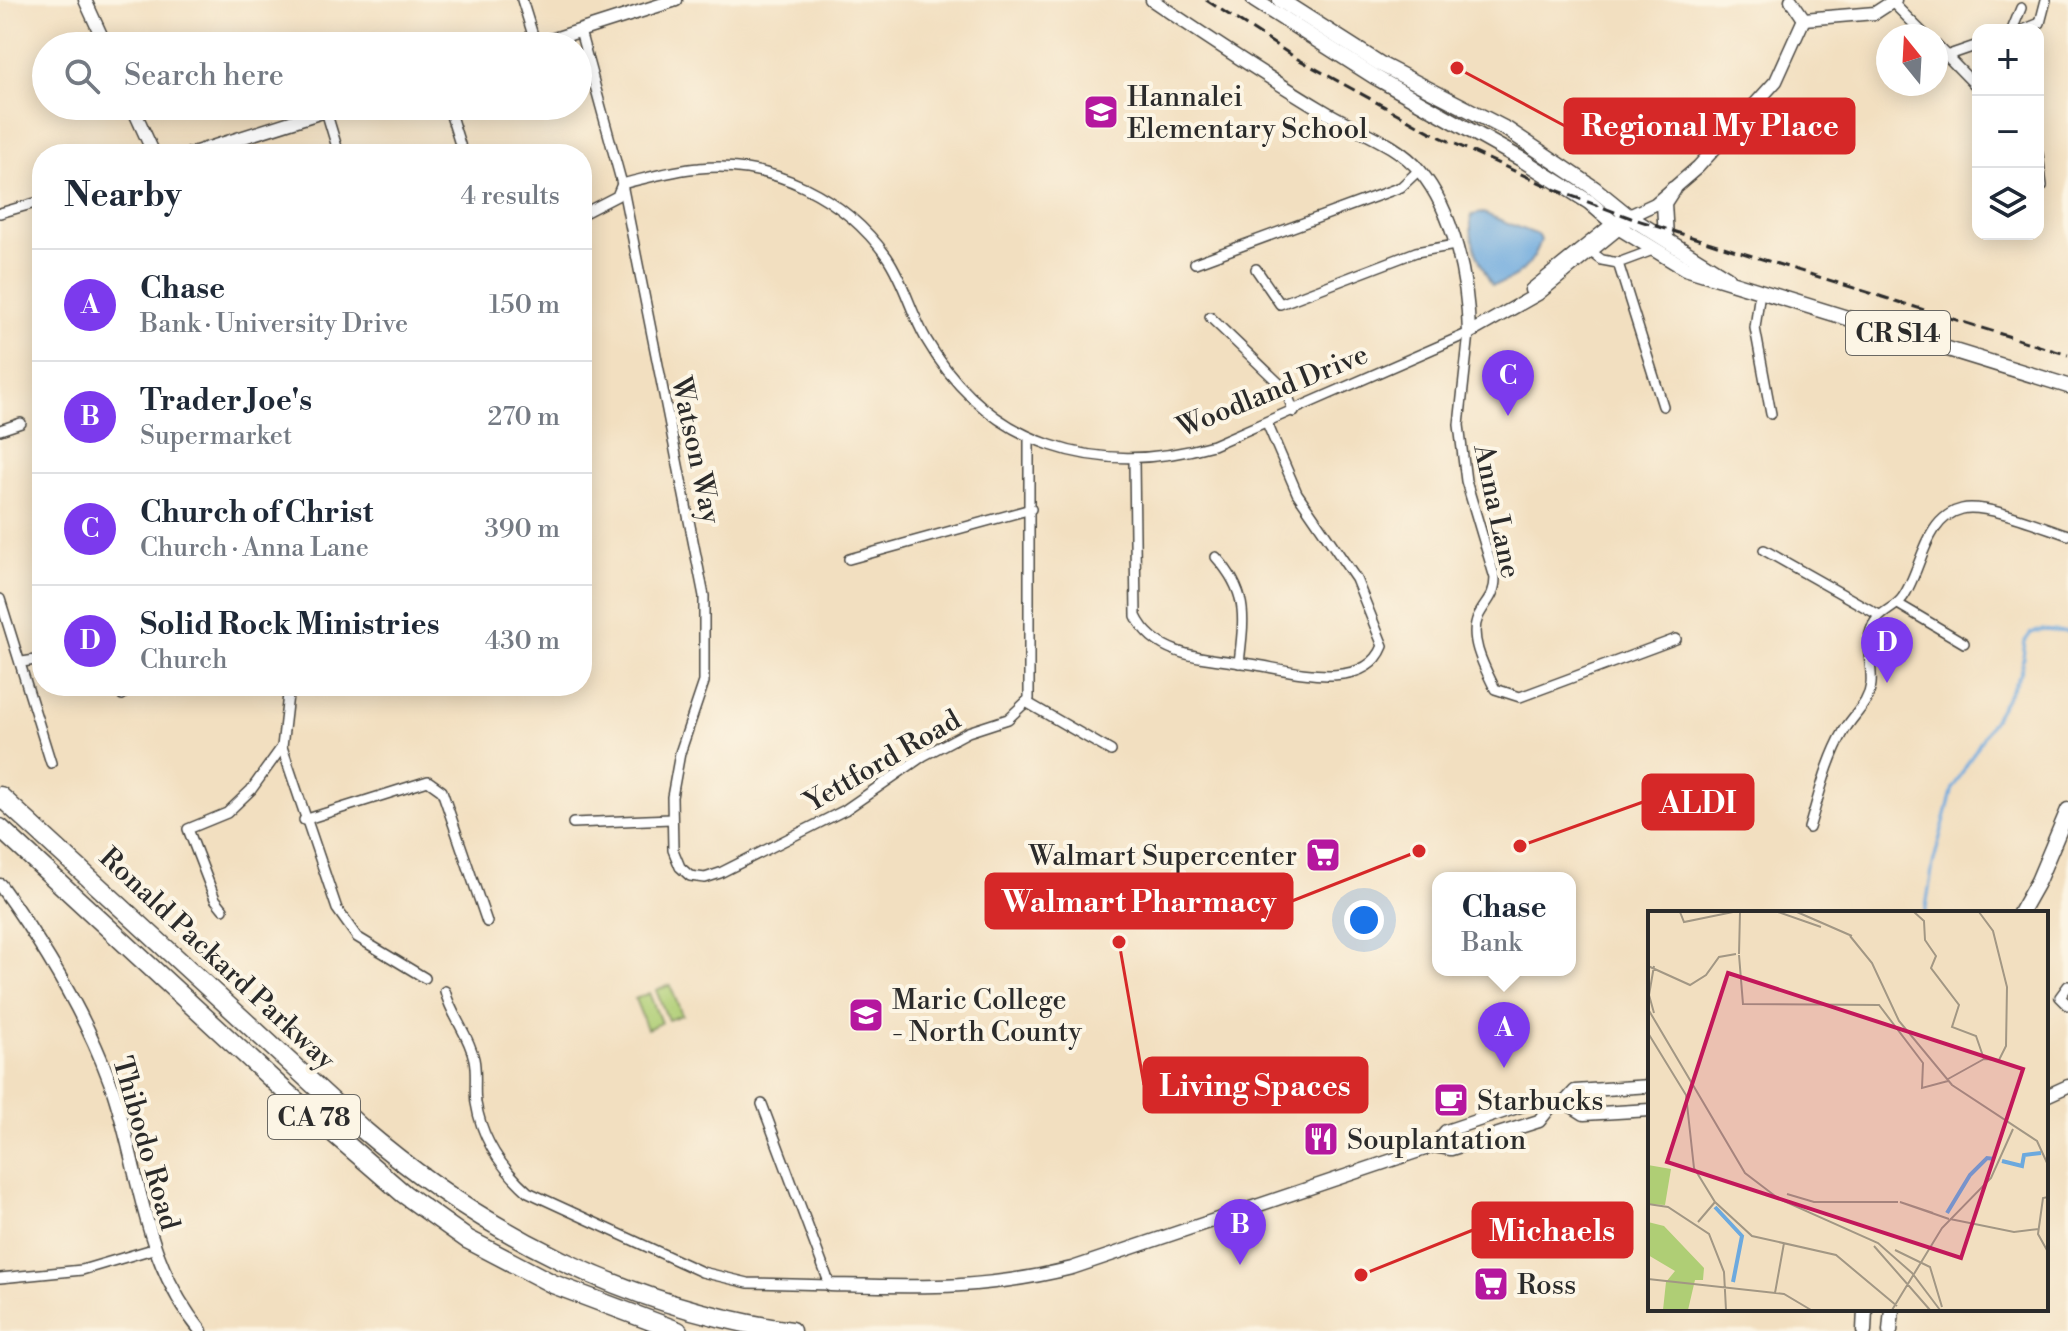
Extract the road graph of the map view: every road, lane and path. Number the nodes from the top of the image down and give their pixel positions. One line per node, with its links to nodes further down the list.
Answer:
1 (85, 0): 16 (street)
2 (522, 0): 17 (street)
3 (676, 0): 15 (street)
4 (1152, 0): 32 (street)
5 (1254, 0): 38 (main road)
6 (1280, 0): 38 (main road, CR S14)
7 (1791, 0): 11 (street)
8 (2046, 0): 14 (street)
9 (1894, 1): 11 (street); 12 (street)
10 (2021, 8): 13 (street)
11 (1804, 19): 34 (street)
12 (1915, 24)
13 (2014, 24)
14 (2038, 24)
15 (580, 31): 18 (street)
16 (100, 32)
17 (530, 32)
18 (577, 32)
19 (1972, 47): 20 (street)
20 (1948, 55)
21 (1948, 58): 23 (street)
22 (592, 75): 33 (street, Watson Way)
23 (1972, 82)
24 (138, 120): 28 (street)
25 (298, 120): 29 (street)
26 (329, 120): 30 (street)
27 (452, 120): 31 (street)
28 (149, 144)
29 (222, 144)
30 (336, 144)
31 (460, 144)
32 (1419, 170): 40 (street); 43 (street)
33 (622, 184): 36 (street, Woodland Drive); 58 (street, Woodland Drive); 80 (street, Watson Way)
34 (1673, 189): 38 (street); 39 (main road)
35 (32, 204): 37 (street)
36 (592, 209)
37 (0, 213)
38 (1622, 223): 39 (main road, CR S14); 41 (main road, CR S14); 42 (street, Woodland Drive); 48 (street, Woodland Drive)
39 (1666, 238): 46 (main road, CR S14)
40 (1455, 245): 45 (street); 50 (street)
41 (1653, 250): 44 (street); 46 (main road, CR S14)
42 (1591, 252): 44 (street); 48 (street, Woodland Drive)
43 (1195, 263)
44 (1618, 263): 52 (street)
45 (1256, 269)
46 (1729, 280): 47 (main road, CR S14)
47 (1760, 291): 51 (main road, CR S14); 54 (street)
48 (1527, 297): 50 (street, Woodland Drive)
49 (1210, 317): 53 (street)
50 (1469, 333): 53 (street, Woodland Drive); 68 (street, Anna Lane)
51 (2068, 386)
52 (1663, 406)
53 (1294, 412): 56 (street, Woodland Drive)
54 (1771, 414)
55 (21, 423): 57 (street)
56 (1267, 423): 59 (street, Woodland Drive); 72 (street)
57 (0, 430)
58 (1029, 438): 59 (street, Woodland Drive); 60 (street)
59 (1134, 460): 72 (street)
60 (1031, 509): 64 (street); 74 (street)
61 (2068, 535): 66 (street)
62 (1764, 550): 67 (street)
63 (1216, 557): 72 (street)
64 (849, 559)
65 (0, 599): 71 (street)
66 (1898, 604): 67 (street); 69 (street)
67 (1879, 615): 84 (street)
68 (1676, 639)
69 (1964, 643)
70 (32, 660): 71 (street)
71 (22, 662): 77 (street)
72 (1239, 663)
73 (288, 696): 75 (street)
74 (1026, 702): 76 (street); 85 (street, Yettford Road)
75 (282, 747): 81 (street); 87 (street)
76 (1111, 751)
77 (51, 763)
78 (0, 796): 109 (highway, Ronald Packard Parkway / CA 78)
79 (2068, 810): 88 (main road)
80 (671, 819): 82 (street); 85 (street, Watson Way)
81 (304, 820): 89 (street); 90 (street)
82 (573, 823)
83 (0, 828): 108 (highway, Ronald Packard Parkway / CA 78)
84 (1809, 828)
85 (690, 876)
86 (0, 885): 102 (street, Thibodo Road)
87 (223, 909)
88 (2022, 911)
89 (487, 922)
90 (425, 978)
91 (2068, 986): 93 (street)
92 (445, 991): 104 (street)
93 (2068, 1005)
94 (1648, 1086): 97 (street)
95 (2068, 1086): 96 (street)
96 (2048, 1095)
97 (1565, 1102): 99 (street); 100 (street)
98 (762, 1104): 104 (street)
99 (1551, 1106): 101 (street); 101 (street)
100 (1648, 1110)
101 (1434, 1146): 104 (street)
102 (153, 1249): 103 (street); 107 (street, Thibodo Road)
103 (0, 1278)
104 (830, 1285)
105 (1865, 1311): 110 (main road)
106 (1892, 1311): 111 (main road)
107 (201, 1331)
108 (678, 1331)
109 (791, 1331)
110 (1864, 1331)
111 (1890, 1331)

